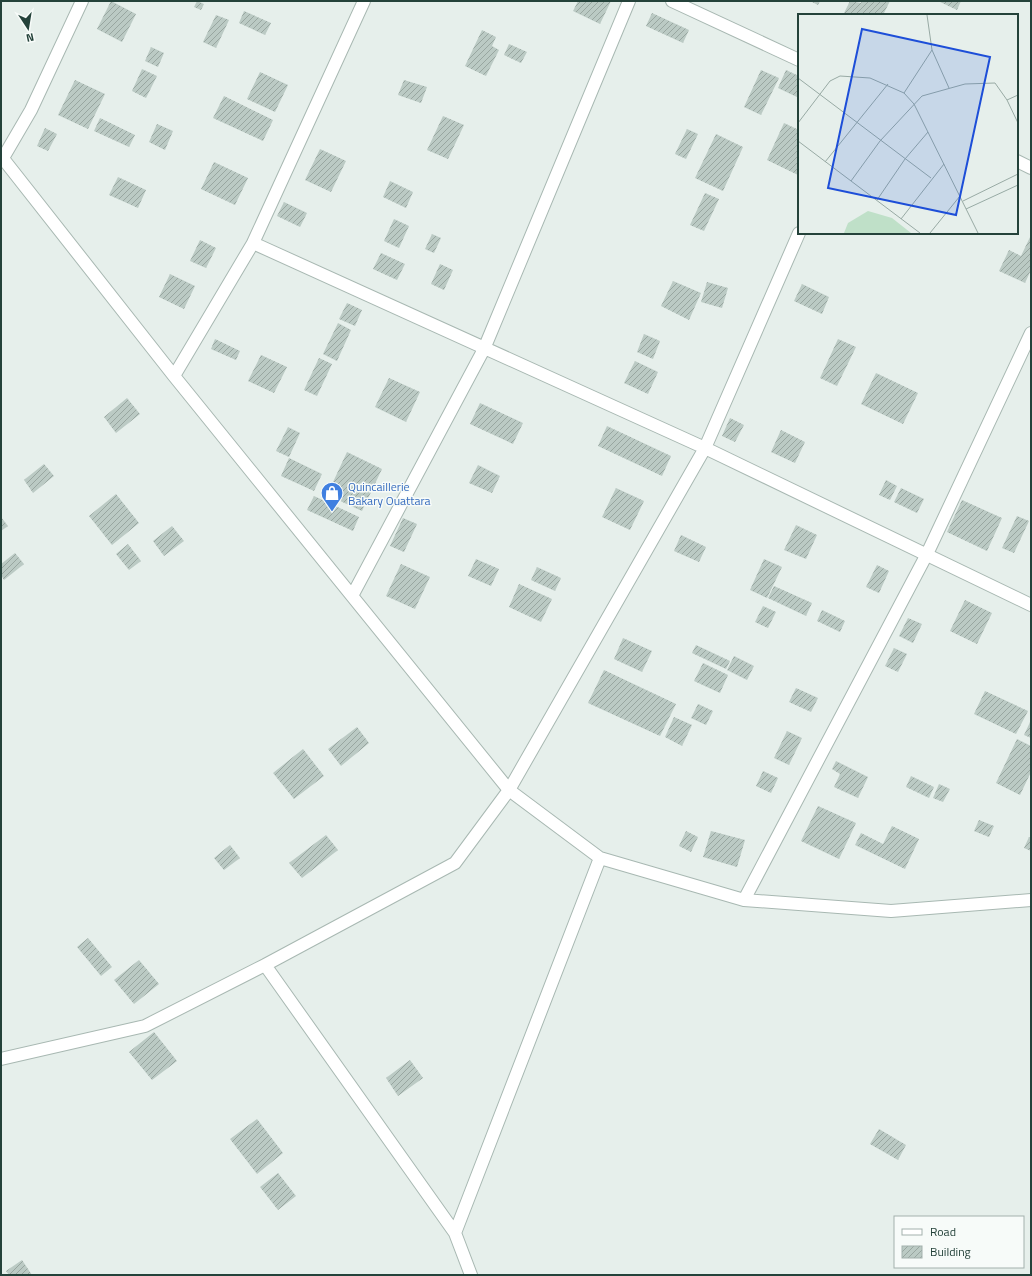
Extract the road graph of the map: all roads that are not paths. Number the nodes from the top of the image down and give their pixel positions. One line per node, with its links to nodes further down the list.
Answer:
1 (82, 1): 6 (street)
2 (364, 1): 10 (street)
3 (629, 1): 12 (street)
4 (672, 1): 5 (street)
5 (798, 60)
6 (2, 157): 13 (street)
7 (1018, 162): 8 (street)
8 (1031, 168)
9 (799, 234): 14 (street)
10 (253, 243): 12 (street); 13 (street)
11 (1031, 333): 15 (street)
12 (484, 349): 14 (street); 16 (street)
13 (174, 376): 16 (street)
14 (705, 448): 15 (street); 18 (street)
15 (927, 554): 17 (street); 20 (street)
16 (352, 596): 18 (street)
17 (1031, 604)
18 (509, 790): 19 (street); 22 (street)
19 (600, 858): 20 (street); 24 (street)
20 (744, 900): 21 (street)
21 (1031, 900)
22 (264, 966): 23 (street); 24 (street)
23 (1, 1059)
24 (455, 1233): 25 (street)
25 (471, 1275)

